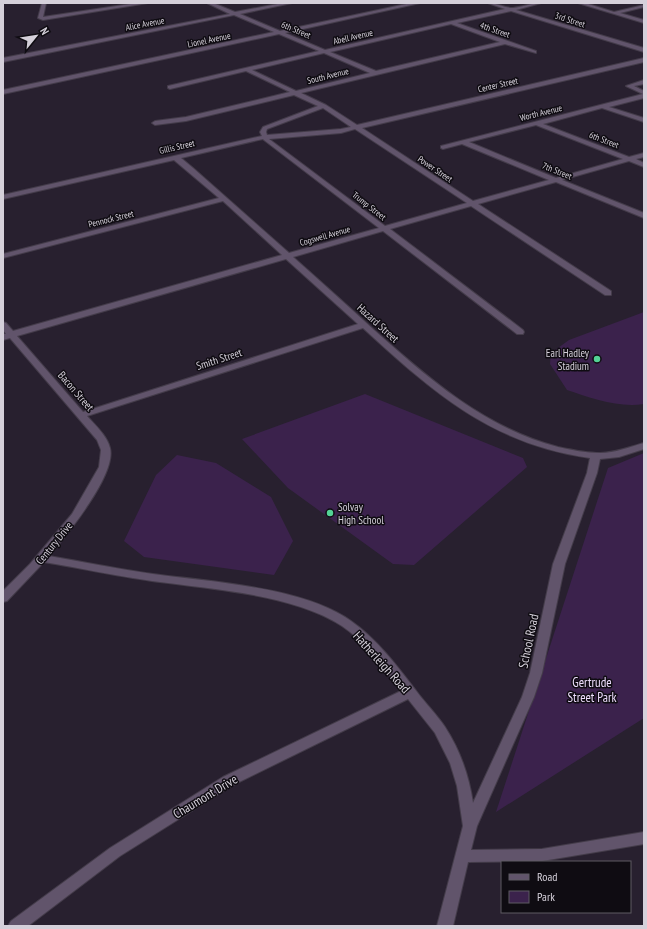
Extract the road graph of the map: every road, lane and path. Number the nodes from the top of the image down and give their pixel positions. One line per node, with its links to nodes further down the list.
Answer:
1 (44, 3): 2 (street)
2 (146, 3)
3 (209, 3): 12 (street, 6th Street)
4 (290, 3): 12 (street, Alice Avenue)
5 (418, 3): 15 (street, Lionel Avenue)
6 (490, 3): 10 (street, 3rd Street)
7 (540, 3): 10 (street, Abell Avenue)
8 (580, 3): 11 (street)
9 (644, 6): 11 (street)
10 (510, 10): 14 (street, Abell Avenue); 17 (street, 3rd Street)
11 (614, 13): 13 (street)
12 (235, 14): 15 (street, 6th Street); 20 (street, Alice Avenue)
13 (644, 22)
14 (452, 23): 16 (street, 4th Street); 18 (street, Abell Avenue)
15 (280, 33): 18 (street, 6th Street); 26 (street, Lionel Avenue)
16 (505, 42): 19 (street, 4th Street); 23 (street, South Avenue)
17 (644, 50)
18 (324, 52): 22 (street, Abell Avenue); 23 (street, 6th Street)
19 (534, 52)
20 (3, 60)
21 (644, 60): 35 (street, Center Street)
22 (246, 69): 25 (street, Abell Avenue); 27 (street, Power Street)
23 (375, 73): 27 (street, South Avenue)
24 (644, 82): 28 (street)
25 (170, 87)
26 (3, 92)
27 (297, 92): 30 (street, Power Street); 33 (street, South Avenue)
28 (644, 93)
29 (644, 96): 31 (street, Worth Avenue)
30 (324, 106): 35 (street, Power Street); 36 (street)
31 (603, 106): 32 (street); 34 (street, Worth Avenue)
32 (644, 120)
33 (155, 123)
34 (536, 123): 37 (street, Worth Avenue); 41 (street, 6th Street)
35 (356, 127): 36 (street, Gillis Street); 46 (street, Power Street)
36 (265, 137): 40 (street, Gillis Street); 48 (street, Trump Street)
37 (463, 142): 38 (street, Worth Avenue); 43 (street, 7th Street)
38 (443, 147)
39 (644, 155): 41 (street, Cogswell Avenue)
40 (175, 157): 44 (street, Gillis Street); 45 (street, Hazard Street)
41 (629, 159): 42 (street, 6th Street); 43 (street, Cogswell Avenue)
42 (644, 164)
43 (556, 180): 46 (street, Cogswell Avenue); 47 (street, 7th Street)
44 (3, 197)
45 (224, 199): 49 (street, Pennock Street); 50 (street, Hazard Street)
46 (471, 204): 48 (street, Cogswell Avenue); 51 (street, Power Street)
47 (644, 216)
48 (384, 229): 50 (street, Cogswell Avenue); 54 (street, Trump Street)
49 (3, 256)
50 (288, 257): 53 (street, Hazard Street); 55 (street, Cogswell Avenue)
51 (608, 293)
52 (3, 325): 55 (street, Bacon Street)
53 (364, 325): 56 (street, Smith Street); 58 (street, Hazard Street)
54 (520, 332)
55 (7, 336): 56 (street, Bacon Street)
56 (82, 415): 59 (street, Bacon Street)
57 (644, 446): 58 (street, Hazard Street)
58 (594, 456): 63 (street, School Road)
59 (97, 481): 60 (street, Century Drive)
60 (42, 558): 61 (street, Century Drive); 62 (street, Hatherleigh Road)
61 (3, 598)
62 (410, 692): 63 (street, Hatherleigh Road); 66 (street, Chaumont Drive)
63 (470, 826): 65 (street, Hatherleigh Road)
64 (644, 838): 65 (street)
65 (462, 856): 67 (street, Hatherleigh Road)
66 (16, 926)
67 (445, 926)

